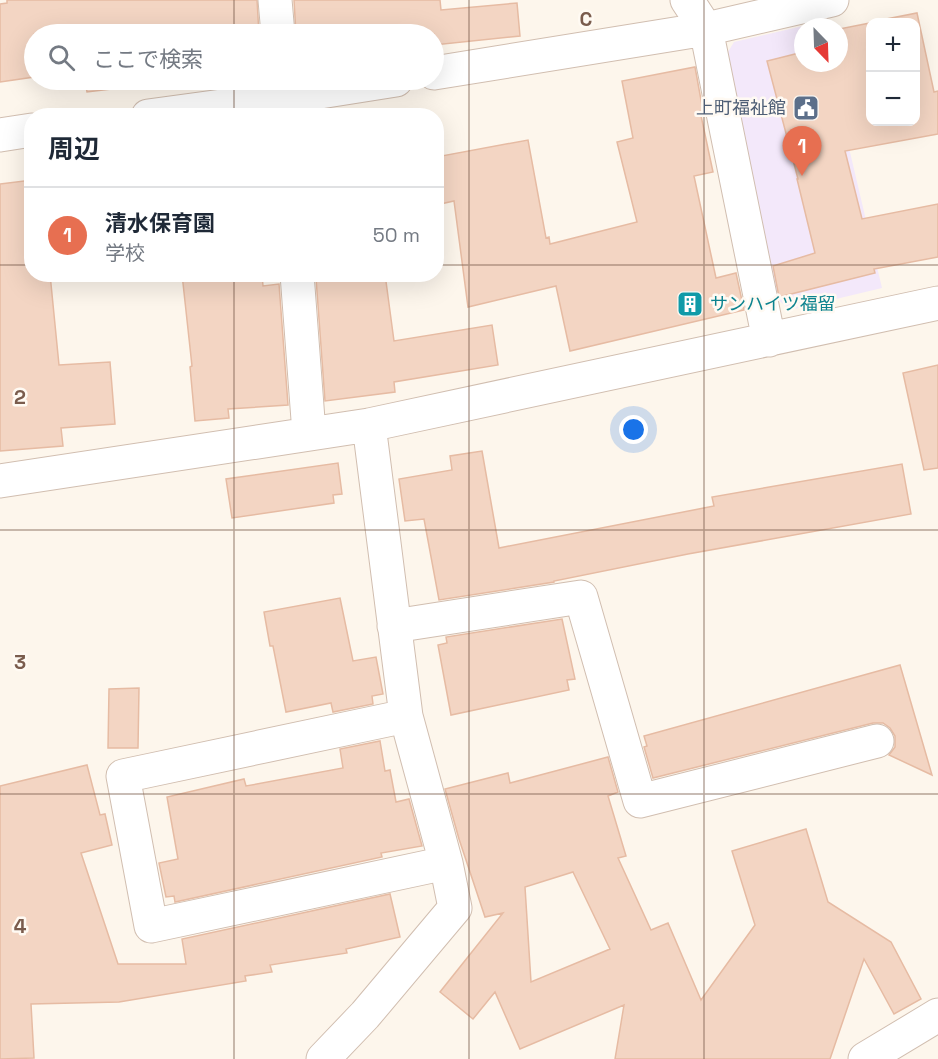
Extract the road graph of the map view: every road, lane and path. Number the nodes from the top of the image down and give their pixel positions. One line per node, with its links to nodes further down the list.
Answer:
1 (275, 0): 4 (street)
2 (687, 0): 5 (street)
3 (832, 0): 5 (street)
4 (277, 24)
5 (706, 29): 6 (street); 14 (street)
6 (444, 71)
7 (333, 90): 8 (street)
8 (282, 98): 9 (street)
9 (208, 108)
10 (24, 131): 11 (street)
11 (0, 135)
12 (298, 282): 16 (street)
13 (938, 303): 14 (street)
14 (769, 340): 15 (street)
15 (369, 425): 16 (street); 18 (street)
16 (309, 433): 17 (street)
17 (0, 481)
18 (394, 626): 19 (street); 20 (street)
19 (406, 716): 21 (street); 21 (street)
20 (877, 741)
21 (446, 863): 23 (street)
22 (938, 1015): 24 (street)
23 (323, 1059)
24 (865, 1059)

